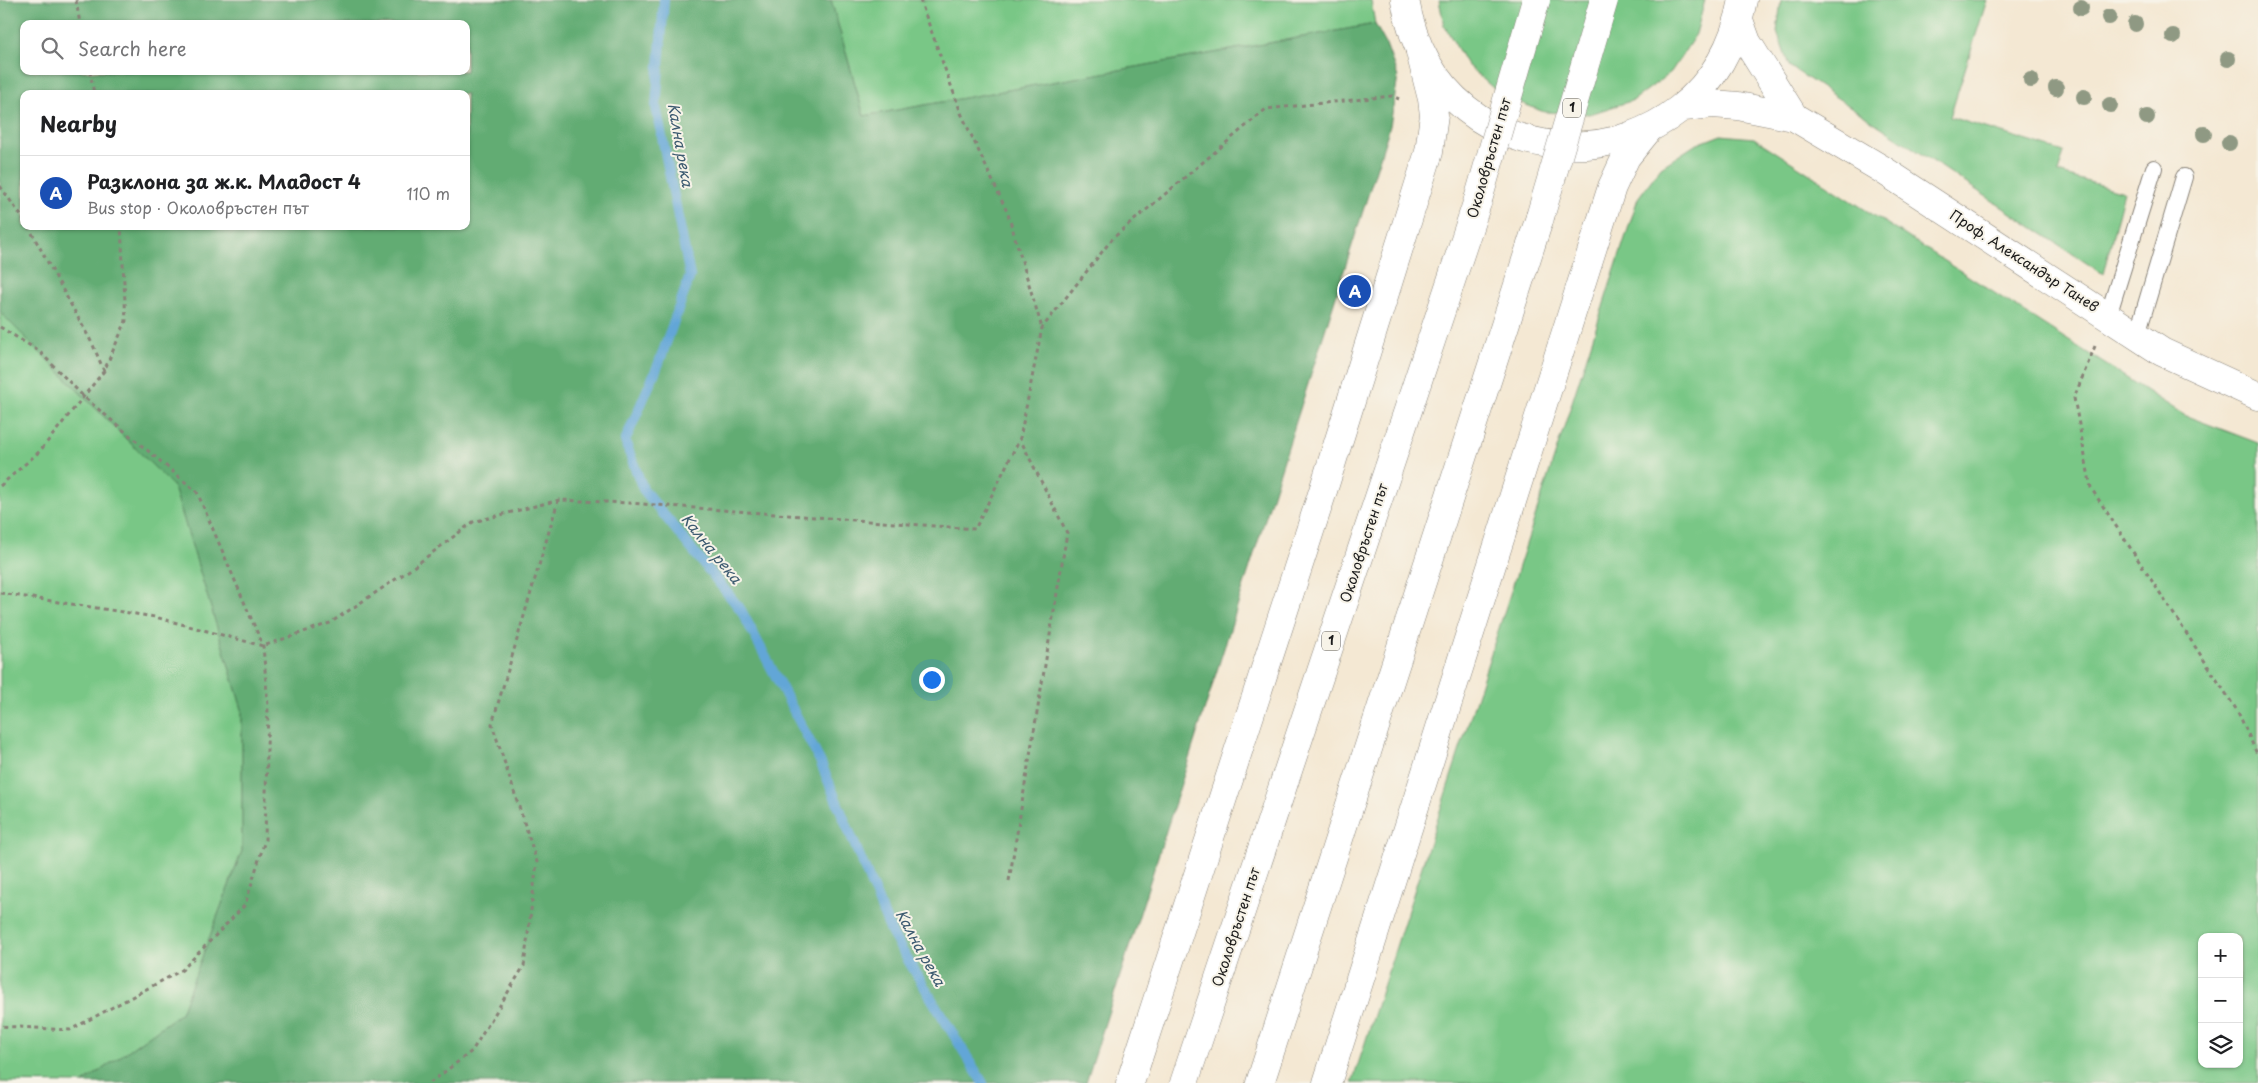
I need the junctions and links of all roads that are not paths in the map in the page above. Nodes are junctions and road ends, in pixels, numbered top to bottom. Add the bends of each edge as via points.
1 (1405, 0) edge
2 (1536, 0) edge
3 (1604, 0) edge
4 (1741, 10) edge
5 (1419, 49) junction
6 (1684, 107) junction
7 (1794, 117) junction
8 (1648, 130) junction
9 (2154, 168) dead end
10 (2184, 177) dead end
11 (2108, 316) junction
12 (2137, 335) junction
13 (2258, 396) edge
14 (1130, 1083) edge
15 (1184, 1083) edge
16 (1260, 1083) edge
17 (1328, 1083) edge

1 - 5 main road
2 - 15 main road, Околовръстен път / 1, bridge via 1478,200
3 - 16 main road, 1, bridge via 1540,217
4 - 6 main road via 1727,52 1708,81
4 - 7 main road, Проф. Александър Танев via 1748,42
5 - 8 main road via 1440,81 1466,109 1499,130 1536,142 1574,147 1612,142
5 - 14 main road via 1429,81 1434,115 1429,152 1328,475
6 - 7 main road, Проф. Александър Танев via 1738,106
6 - 8 main road
7 - 11 main road, Проф. Александър Танев via 1880,168
8 - 17 main road via 1626,157 1612,187
9 - 11 lane
10 - 12 lane
11 - 12 main road, Проф. Александър Танев
12 - 13 main road, Проф. Александър Танев via 2162,352

